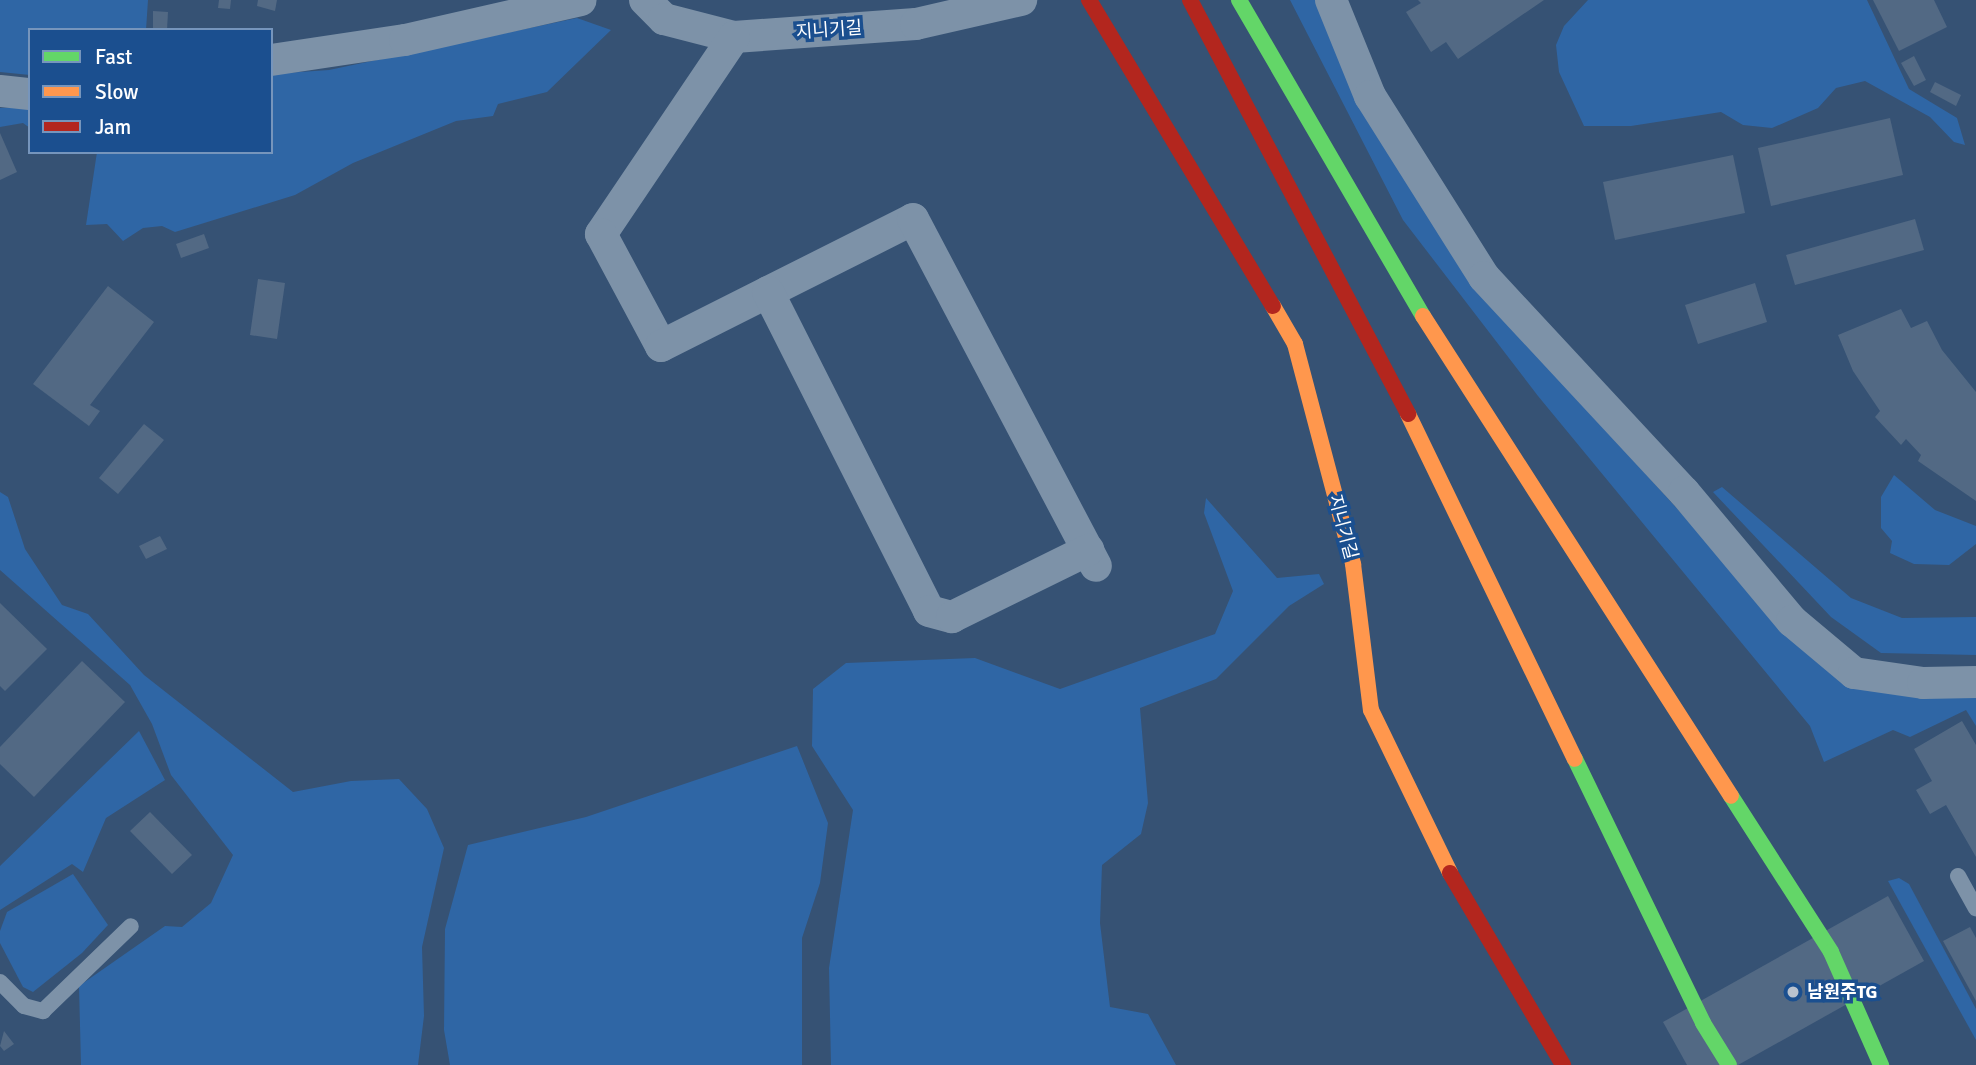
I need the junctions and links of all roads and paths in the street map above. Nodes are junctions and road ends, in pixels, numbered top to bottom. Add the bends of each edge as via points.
1 (581, 0) edge
2 (645, 0) edge
3 (1021, 0) edge
4 (1089, 0) edge
5 (1331, 0) edge
6 (1240, 3) edge
7 (1194, 7) edge
8 (734, 37) junction
9 (273, 60) edge
10 (0, 91) edge
11 (28, 94) edge
12 (768, 292) junction
13 (1976, 682) edge
14 (1958, 876) dead end
15 (1976, 908) edge
16 (131, 926) dead end
17 (0, 982) edge
18 (1563, 1065) edge
19 (1729, 1065) edge
20 (1881, 1065) edge

1 - 9 street via 405,40
2 - 8 street, 지니기길 via 664,19
3 - 8 street, 지니기길 via 916,24
4 - 18 main road, 지니기길 via 1294,344 1353,564 1371,710 1450,874
5 - 13 street via 1370,96 1484,277 1684,492 1791,621 1854,673 1923,683
6 - 20 main road via 1421,313 1832,952
7 - 19 main road via 1369,334 1703,1023
8 - 12 street via 601,234 661,346
10 - 11 street
12 - 12 street via 913,219 1092,558 952,617 929,611
14 - 15 lane
16 - 17 lane via 43,1011 24,1006

